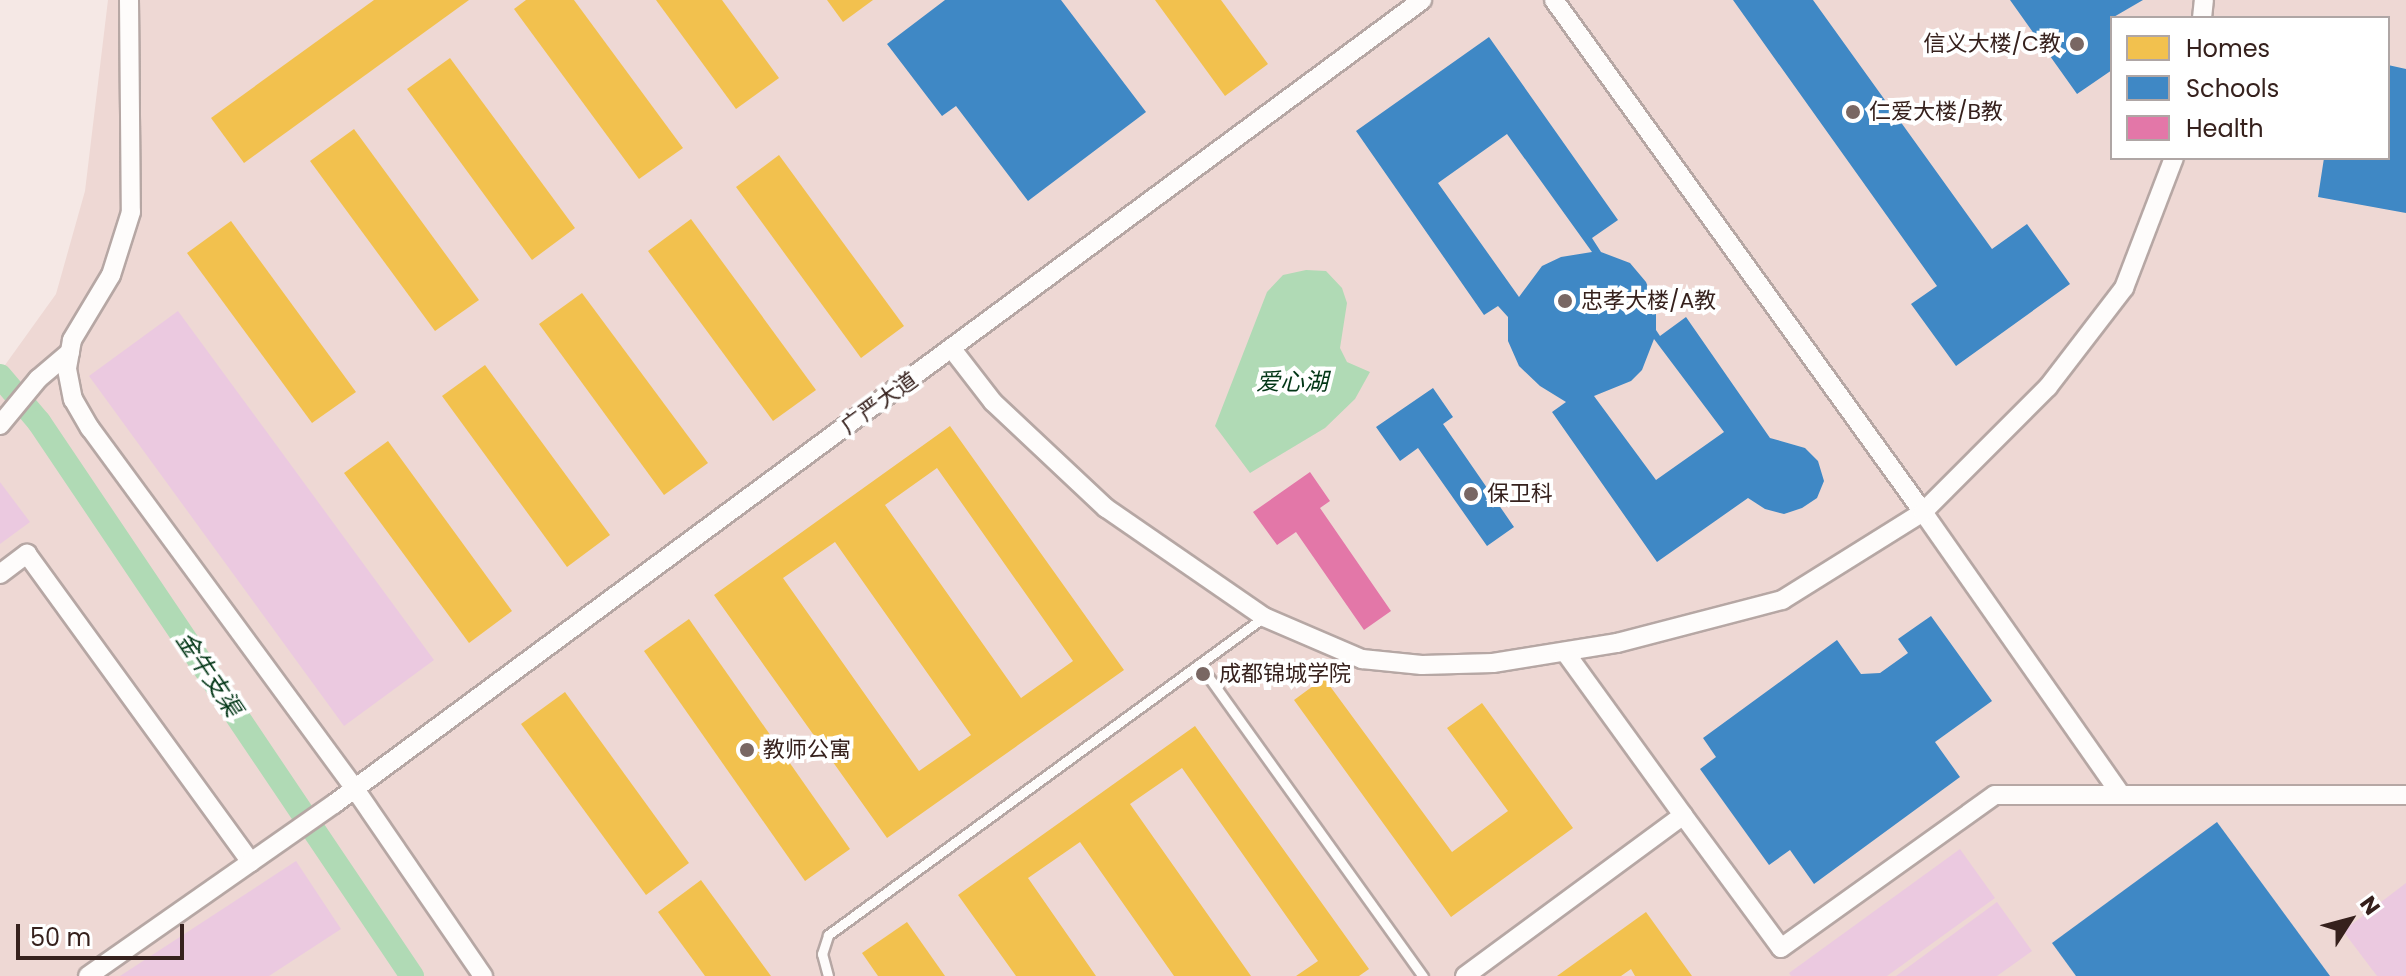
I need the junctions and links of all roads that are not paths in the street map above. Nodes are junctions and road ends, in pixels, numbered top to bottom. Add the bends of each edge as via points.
1 (129, 0) edge
2 (1422, 0) edge
3 (1554, 0) edge
4 (2173, 160) edge
5 (952, 349) junction
6 (70, 352) junction
7 (0, 425) edge
8 (1923, 512) junction
9 (0, 574) edge
10 (1264, 617) junction
11 (1565, 652) junction
12 (1200, 665) junction
13 (355, 789) junction
14 (2119, 792) junction
15 (2406, 795) edge
16 (1683, 815) junction
17 (251, 862) junction
18 (88, 976) edge
19 (483, 976) edge
20 (828, 976) edge
21 (1423, 976) edge
22 (1465, 976) edge

1 - 6 street via 131,212 111,275
2 - 5 street, 广严大道
3 - 8 street
4 - 8 street via 2124,288 2048,387
5 - 10 street via 993,402 1106,508
5 - 13 street, 广严大道
6 - 7 street via 27,391
6 - 13 street via 67,369 73,399 90,428
8 - 11 street via 1782,600
8 - 14 street
9 - 17 street via 27,554
10 - 11 street via 1362,659 1422,665 1493,663
10 - 12 lane
11 - 16 street
12 - 20 lane via 828,935 822,954
12 - 21 lane
13 - 17 street, 广严大道
13 - 19 street
14 - 15 street
14 - 16 street via 1995,795 1781,948
16 - 22 street
17 - 18 street, 广严大道

